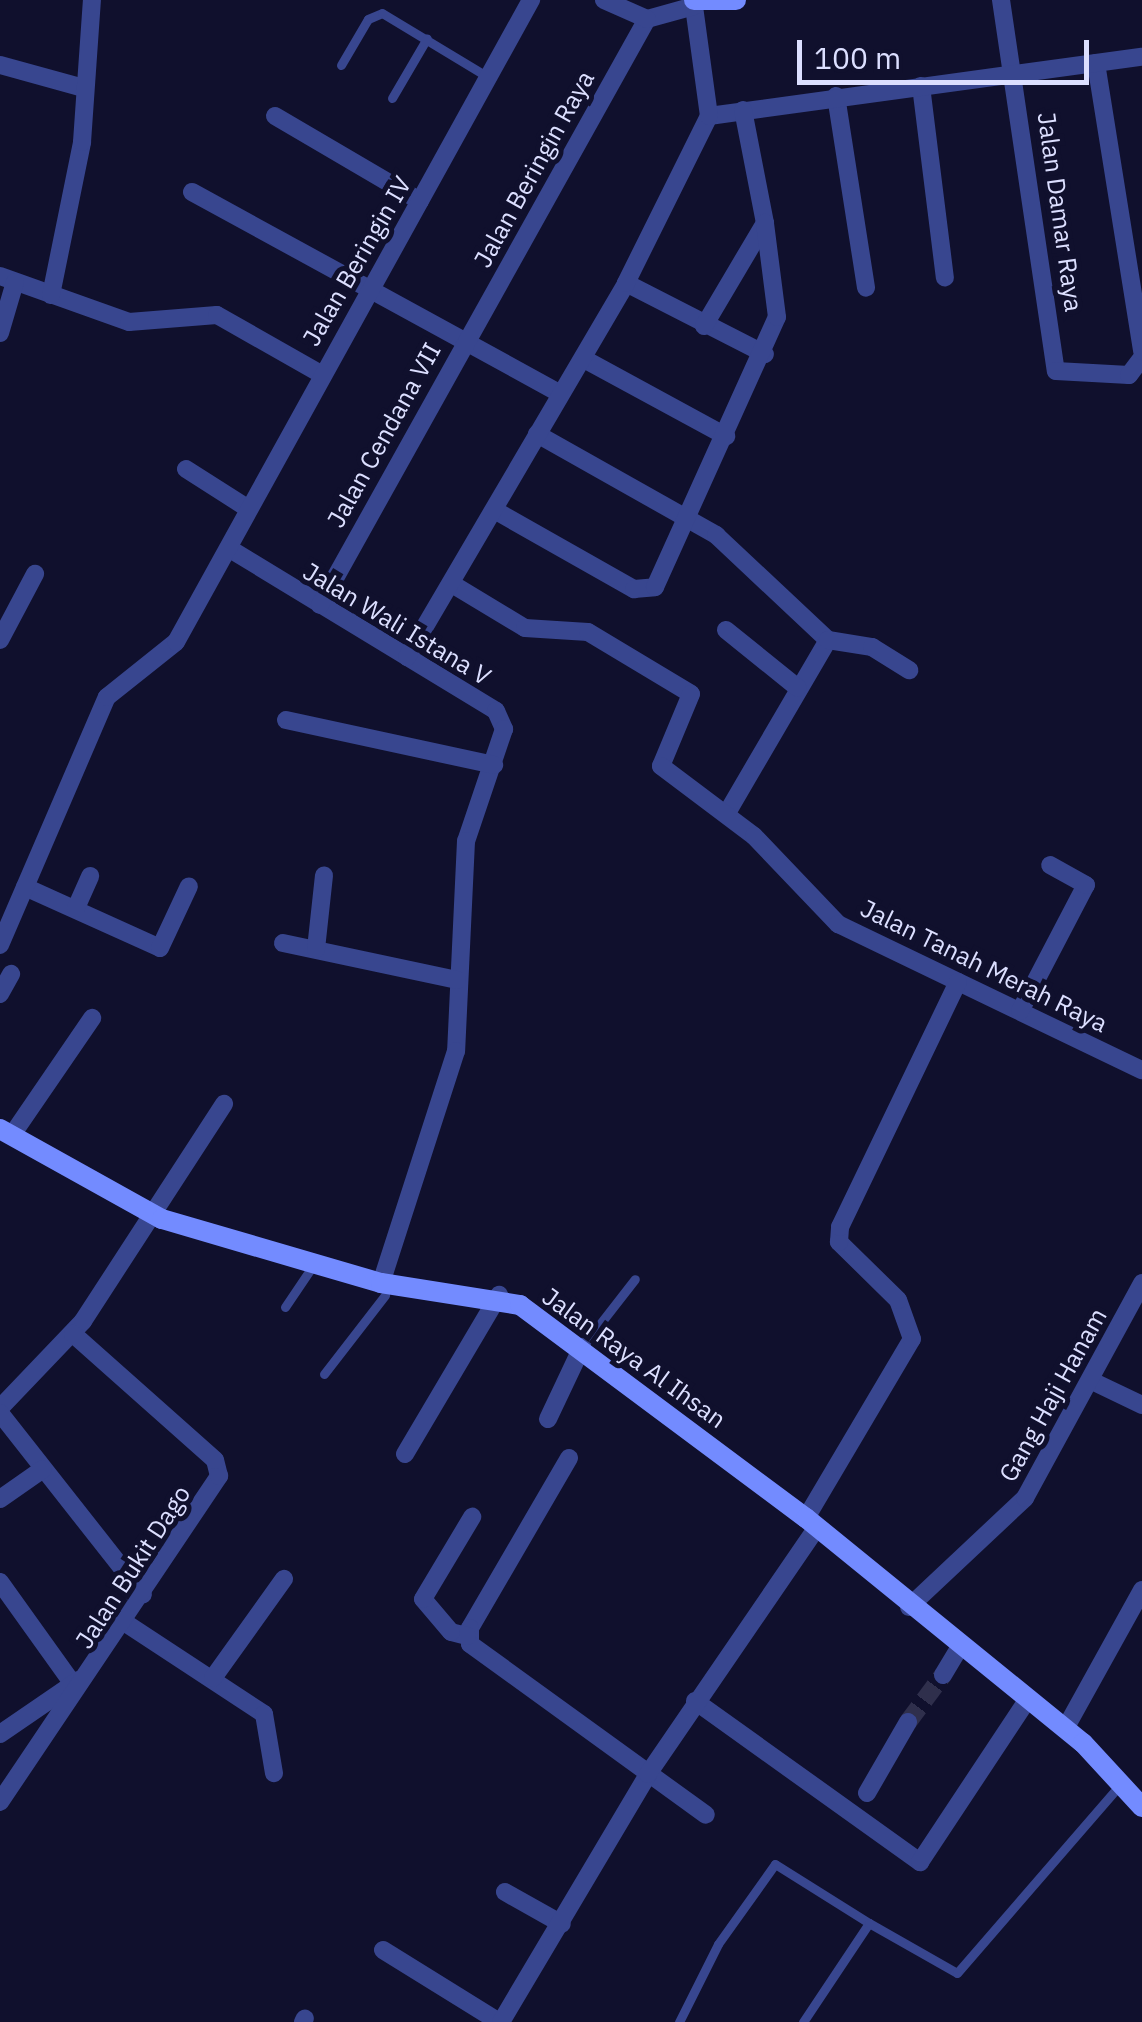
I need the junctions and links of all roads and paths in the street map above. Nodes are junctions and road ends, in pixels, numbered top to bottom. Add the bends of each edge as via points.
1 (92, 0) edge
2 (531, 0) edge
3 (604, 0) edge
4 (736, 0) edge
5 (1002, 0) edge
6 (694, 3) edge
7 (648, 19) junction
8 (427, 38) junction
9 (1142, 57) edge
10 (1096, 62) junction
11 (342, 64) dead end
12 (0, 65) edge
13 (1015, 75) junction
14 (492, 80) junction
15 (921, 86) junction
16 (80, 87) junction
17 (836, 96) junction
18 (392, 98) dead end
19 (742, 110) junction
20 (275, 116) dead end
21 (709, 116) junction
22 (192, 192) dead end
23 (420, 201) junction
24 (765, 223) junction
25 (946, 278) dead end
26 (8, 279) edge
27 (626, 284) junction
28 (372, 287) junction
29 (866, 288) dead end
30 (51, 295) junction
31 (704, 326) junction
32 (0, 333) edge
33 (464, 344) junction
34 (764, 354) junction
35 (1142, 354) edge
36 (584, 359) junction
37 (320, 374) junction
38 (556, 391) junction
39 (537, 434) junction
40 (726, 436) junction
41 (186, 469) dead end
42 (244, 506) junction
43 (496, 511) junction
44 (685, 516) junction
45 (230, 549) junction
46 (35, 574) dead end
47 (452, 584) junction
48 (320, 605) junction
49 (726, 630) dead end
50 (0, 640) edge
51 (828, 640) junction
52 (407, 657) junction
53 (909, 670) dead end
54 (798, 688) junction
55 (286, 720) dead end
56 (494, 765) junction
57 (728, 813) junction
58 (1050, 866) dead end
59 (324, 875) dead end
60 (90, 876) dead end
61 (189, 886) dead end
62 (25, 887) junction
63 (76, 908) junction
64 (283, 943) dead end
65 (0, 945) edge
66 (316, 949) junction
67 (11, 974) dead end
68 (456, 980) junction
69 (958, 982) junction
70 (0, 994) edge
71 (1020, 1011) junction
72 (92, 1018) dead end
73 (1142, 1070) edge
74 (224, 1104) dead end
75 (6, 1132) edge
76 (159, 1217) junction
77 (316, 1262) junction
78 (635, 1279) dead end
79 (1142, 1283) edge
80 (387, 1288) junction
81 (499, 1295) junction
82 (285, 1307) dead end
83 (73, 1334) junction
84 (582, 1348) junction
85 (324, 1374) dead end
86 (1094, 1382) junction
87 (1142, 1405) edge
88 (0, 1410) edge
89 (548, 1418) dead end
90 (405, 1454) dead end
91 (570, 1458) dead end
92 (43, 1469) junction
93 (0, 1499) edge
94 (472, 1517) dead end
95 (812, 1522) junction
96 (284, 1578) dead end
97 (0, 1582) edge
98 (1142, 1590) edge
99 (142, 1596) junction
100 (909, 1607) junction
101 (127, 1624) junction
102 (467, 1636) junction
103 (959, 1648) junction
104 (943, 1675) tunnel mouth
105 (213, 1678) junction
106 (80, 1680) junction
107 (1028, 1700) junction
108 (696, 1701) junction
109 (908, 1722) tunnel mouth
110 (1065, 1729) junction
111 (0, 1734) edge
112 (274, 1772) dead end
113 (648, 1774) junction
114 (1119, 1786) junction
115 (867, 1793) dead end
116 (0, 1802) edge
117 (1142, 1807) edge
118 (706, 1815) dead end
119 (505, 1892) dead end
120 (869, 1923) junction
121 (562, 1924) junction
122 (382, 1950) dead end
123 (500, 2022) edge
124 (679, 2022) edge
125 (803, 2022) edge

1 - 16 street
2 - 14 street, Jalan Beringin IV
3 - 7 street
4 - 6 street
5 - 13 street, Jalan Damar Raya
6 - 7 street
6 - 21 street
7 - 33 street, Jalan Beringin Raya
8 - 11 lane via 382,14 368,19
8 - 14 lane
8 - 18 lane
9 - 10 street
10 - 13 street
10 - 35 street
12 - 16 street
13 - 15 street
13 - 35 street, Jalan Damar Raya via 1056,371 1129,375
14 - 23 street, Jalan Beringin IV
15 - 17 street
15 - 25 street
16 - 30 street via 82,142
17 - 19 street
17 - 29 street
19 - 21 street
19 - 24 street
20 - 23 street
21 - 27 street
22 - 28 street
23 - 28 street, Jalan Beringin IV
24 - 31 street
24 - 34 street via 776,317
26 - 30 street
26 - 32 street
27 - 31 street
27 - 36 street
28 - 33 street
28 - 37 street, Jalan Beringin IV
30 - 37 street via 129,322 217,315
31 - 34 street
33 - 38 street
33 - 48 street, Jalan Cendana VII
34 - 40 street
36 - 38 street
36 - 40 street
37 - 42 street, Jalan Beringin IV
38 - 39 street
39 - 43 street
39 - 44 street
40 - 44 street
41 - 42 street
42 - 45 street, Jalan Beringin IV
43 - 44 street via 642,591 655,588
43 - 47 street
44 - 51 street
45 - 48 street, Jalan Wali Istana V
45 - 62 street, Jalan Beringin IV via 176,642 107,697
46 - 50 street
47 - 52 street
47 - 57 street, Jalan Tanah Merah Raya via 525,628 588,632 690,694 661,766
48 - 52 street, Jalan Wali Istana V
49 - 54 street
51 - 53 street via 872,647
51 - 54 street
52 - 56 street, Jalan Wali Istana V via 502,717
54 - 57 street
55 - 56 street
56 - 68 street, Jalan Wali Istana V via 466,841
57 - 69 street, Jalan Tanah Merah Raya via 838,924
58 - 71 street via 1086,885
59 - 66 street
60 - 63 street
61 - 63 street via 160,948
62 - 63 street
62 - 65 street, Jalan Beringin IV
64 - 66 street
66 - 68 street
67 - 70 street
68 - 80 street, Jalan Wali Istana V via 456,1051
69 - 71 street, Jalan Tanah Merah Raya
69 - 95 street via 840,1227 839,1242 898,1300 912,1339
71 - 73 street, Jalan Tanah Merah Raya
72 - 75 street
74 - 76 street
75 - 76 street, Jalan Raya Al Ihsan
76 - 77 street, Jalan Raya Al Ihsan
76 - 83 street
77 - 80 street, Jalan Raya Al Ihsan
77 - 82 lane
78 - 84 lane
79 - 86 street, Gang Haji Hanam
80 - 81 street, Jalan Raya Al Ihsan
80 - 85 lane
81 - 84 street, Jalan Raya Al Ihsan
81 - 90 street
83 - 88 street
83 - 99 street, Jalan Bukit Dago via 218,1464 205,1505
84 - 89 street
84 - 95 street, Jalan Raya Al Ihsan
86 - 87 street
86 - 100 street, Gang Haji Hanam via 1026,1498
88 - 92 street
91 - 102 street
92 - 93 street
92 - 99 street
94 - 102 street via 422,1600 450,1632
95 - 100 street, Jalan Raya Al Ihsan
95 - 108 street
96 - 105 street
97 - 106 street
98 - 110 street
99 - 101 street, Jalan Bukit Dago
100 - 103 street, Jalan Raya Al Ihsan
101 - 105 street
101 - 106 street, Jalan Bukit Dago
102 - 113 street via 481,1658
103 - 104 street
103 - 107 street, Jalan Raya Al Ihsan
105 - 112 street via 264,1714
106 - 111 street
106 - 116 street, Jalan Bukit Dago
107 - 108 street via 920,1862
107 - 110 street, Jalan Raya Al Ihsan
108 - 113 street
109 - 115 street
110 - 114 street, Jalan Raya Al Ihsan
113 - 118 street
113 - 121 street
114 - 117 street, Jalan Raya Al Ihsan
114 - 120 lane via 957,1973
119 - 121 street
120 - 124 lane via 775,1864 718,1944
120 - 125 lane
121 - 123 street
122 - 123 street

